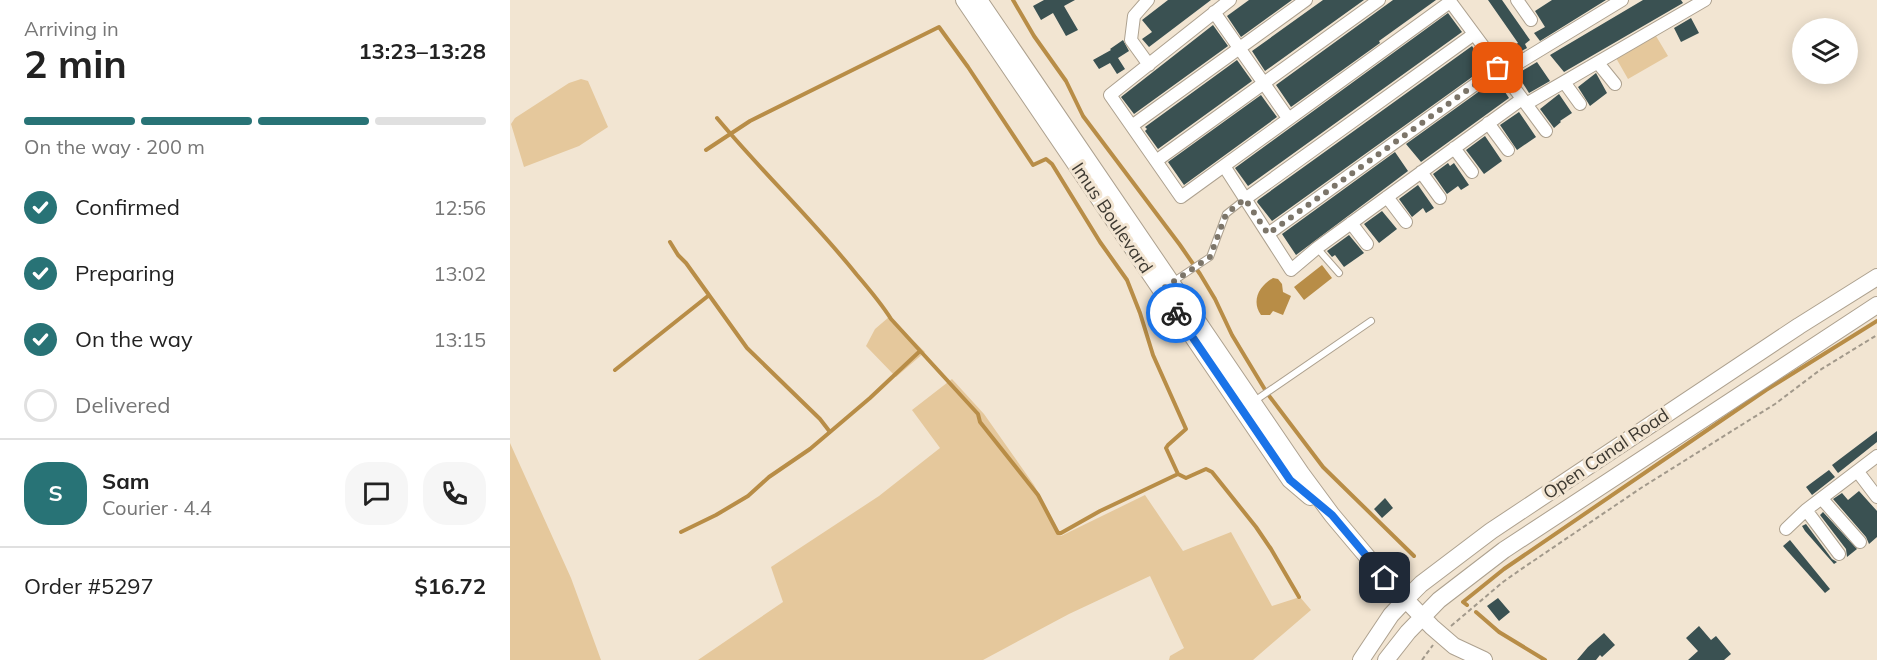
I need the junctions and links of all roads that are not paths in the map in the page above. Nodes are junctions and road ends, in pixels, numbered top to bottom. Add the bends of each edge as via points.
1 (964, 0) edge
2 (979, 0) edge
3 (1230, 0) edge
4 (1306, 0) edge
5 (1379, 0) edge
6 (1516, 0) edge
7 (1622, 0) edge
8 (1705, 0) edge
9 (1146, 1) edge
10 (1450, 1) edge
11 (1214, 12) junction
12 (1531, 20) dead end
13 (1474, 34) junction
14 (1239, 48) junction
15 (1598, 63) junction
16 (1149, 65) junction
17 (1500, 70) junction
18 (1564, 82) junction
19 (1264, 83) junction
20 (1615, 84) dead end
21 (1524, 102) junction
22 (1580, 104) dead end
23 (1288, 118) junction
24 (1488, 123) junction
25 (1132, 125) junction
26 (1546, 131) dead end
27 (1454, 148) junction
28 (1509, 150) dead end
29 (1156, 161) junction
30 (1224, 166) junction
31 (1421, 172) junction
32 (1473, 172) dead end
33 (1387, 197) junction
34 (1440, 198) dead end
35 (1245, 199) junction
36 (1406, 222) dead end
37 (1352, 223) junction
38 (1268, 234) junction
39 (1367, 244) dead end
40 (1317, 248) junction
41 (1339, 273) dead end
42 (1877, 277) edge
43 (1166, 286) junction
44 (1877, 305) edge
45 (1371, 321) dead end
46 (1252, 403) junction
47 (1877, 456) edge
48 (1858, 472) junction
49 (1877, 497) edge
50 (1822, 499) junction
51 (1806, 510) junction
52 (1786, 529) dead end
53 (1860, 542) dead end
54 (1839, 554) dead end
55 (1406, 599) junction
56 (1422, 616) junction
57 (1361, 660) edge
58 (1386, 660) edge
59 (1484, 660) edge

1 - 43 main road, Imus Boulevard
2 - 43 main road, Imus Boulevard
3 - 11 street
4 - 14 street
5 - 19 street
6 - 12 street
7 - 17 street
8 - 15 street
9 - 16 street via 1134,16 1131,40
10 - 13 street
10 - 23 street
11 - 14 street
11 - 16 street
13 - 17 street
13 - 35 street
14 - 19 street
14 - 25 street
15 - 18 street
15 - 20 street
16 - 25 street via 1110,95
17 - 21 street
17 - 38 street
18 - 21 street
18 - 22 street
19 - 23 street
19 - 29 street
21 - 24 street
21 - 26 street
23 - 30 street
24 - 27 street
24 - 28 street
25 - 29 street
27 - 31 street
27 - 32 street
29 - 30 street via 1180,197
30 - 35 street
31 - 33 street
31 - 34 street
33 - 36 street
33 - 37 street
35 - 38 street
35 - 43 lane via 1226,214 1210,257
37 - 39 street
37 - 40 street
38 - 40 street via 1291,270
40 - 41 lane
42 - 55 main road, Open Canal Road via 1491,531
43 - 46 main road, Imus Boulevard
44 - 56 main road, Open Canal Road via 1504,550
45 - 46 lane
46 - 55 main road, Imus Boulevard via 1290,480 1332,515
47 - 48 street
48 - 49 street
48 - 50 street
50 - 51 street
50 - 53 street
51 - 52 street
51 - 54 street
55 - 56 main road, Imus Boulevard
55 - 57 main road, Open Canal Road
56 - 58 main road, Open Canal Road
56 - 59 main road, Imus Boulevard via 1454,646

